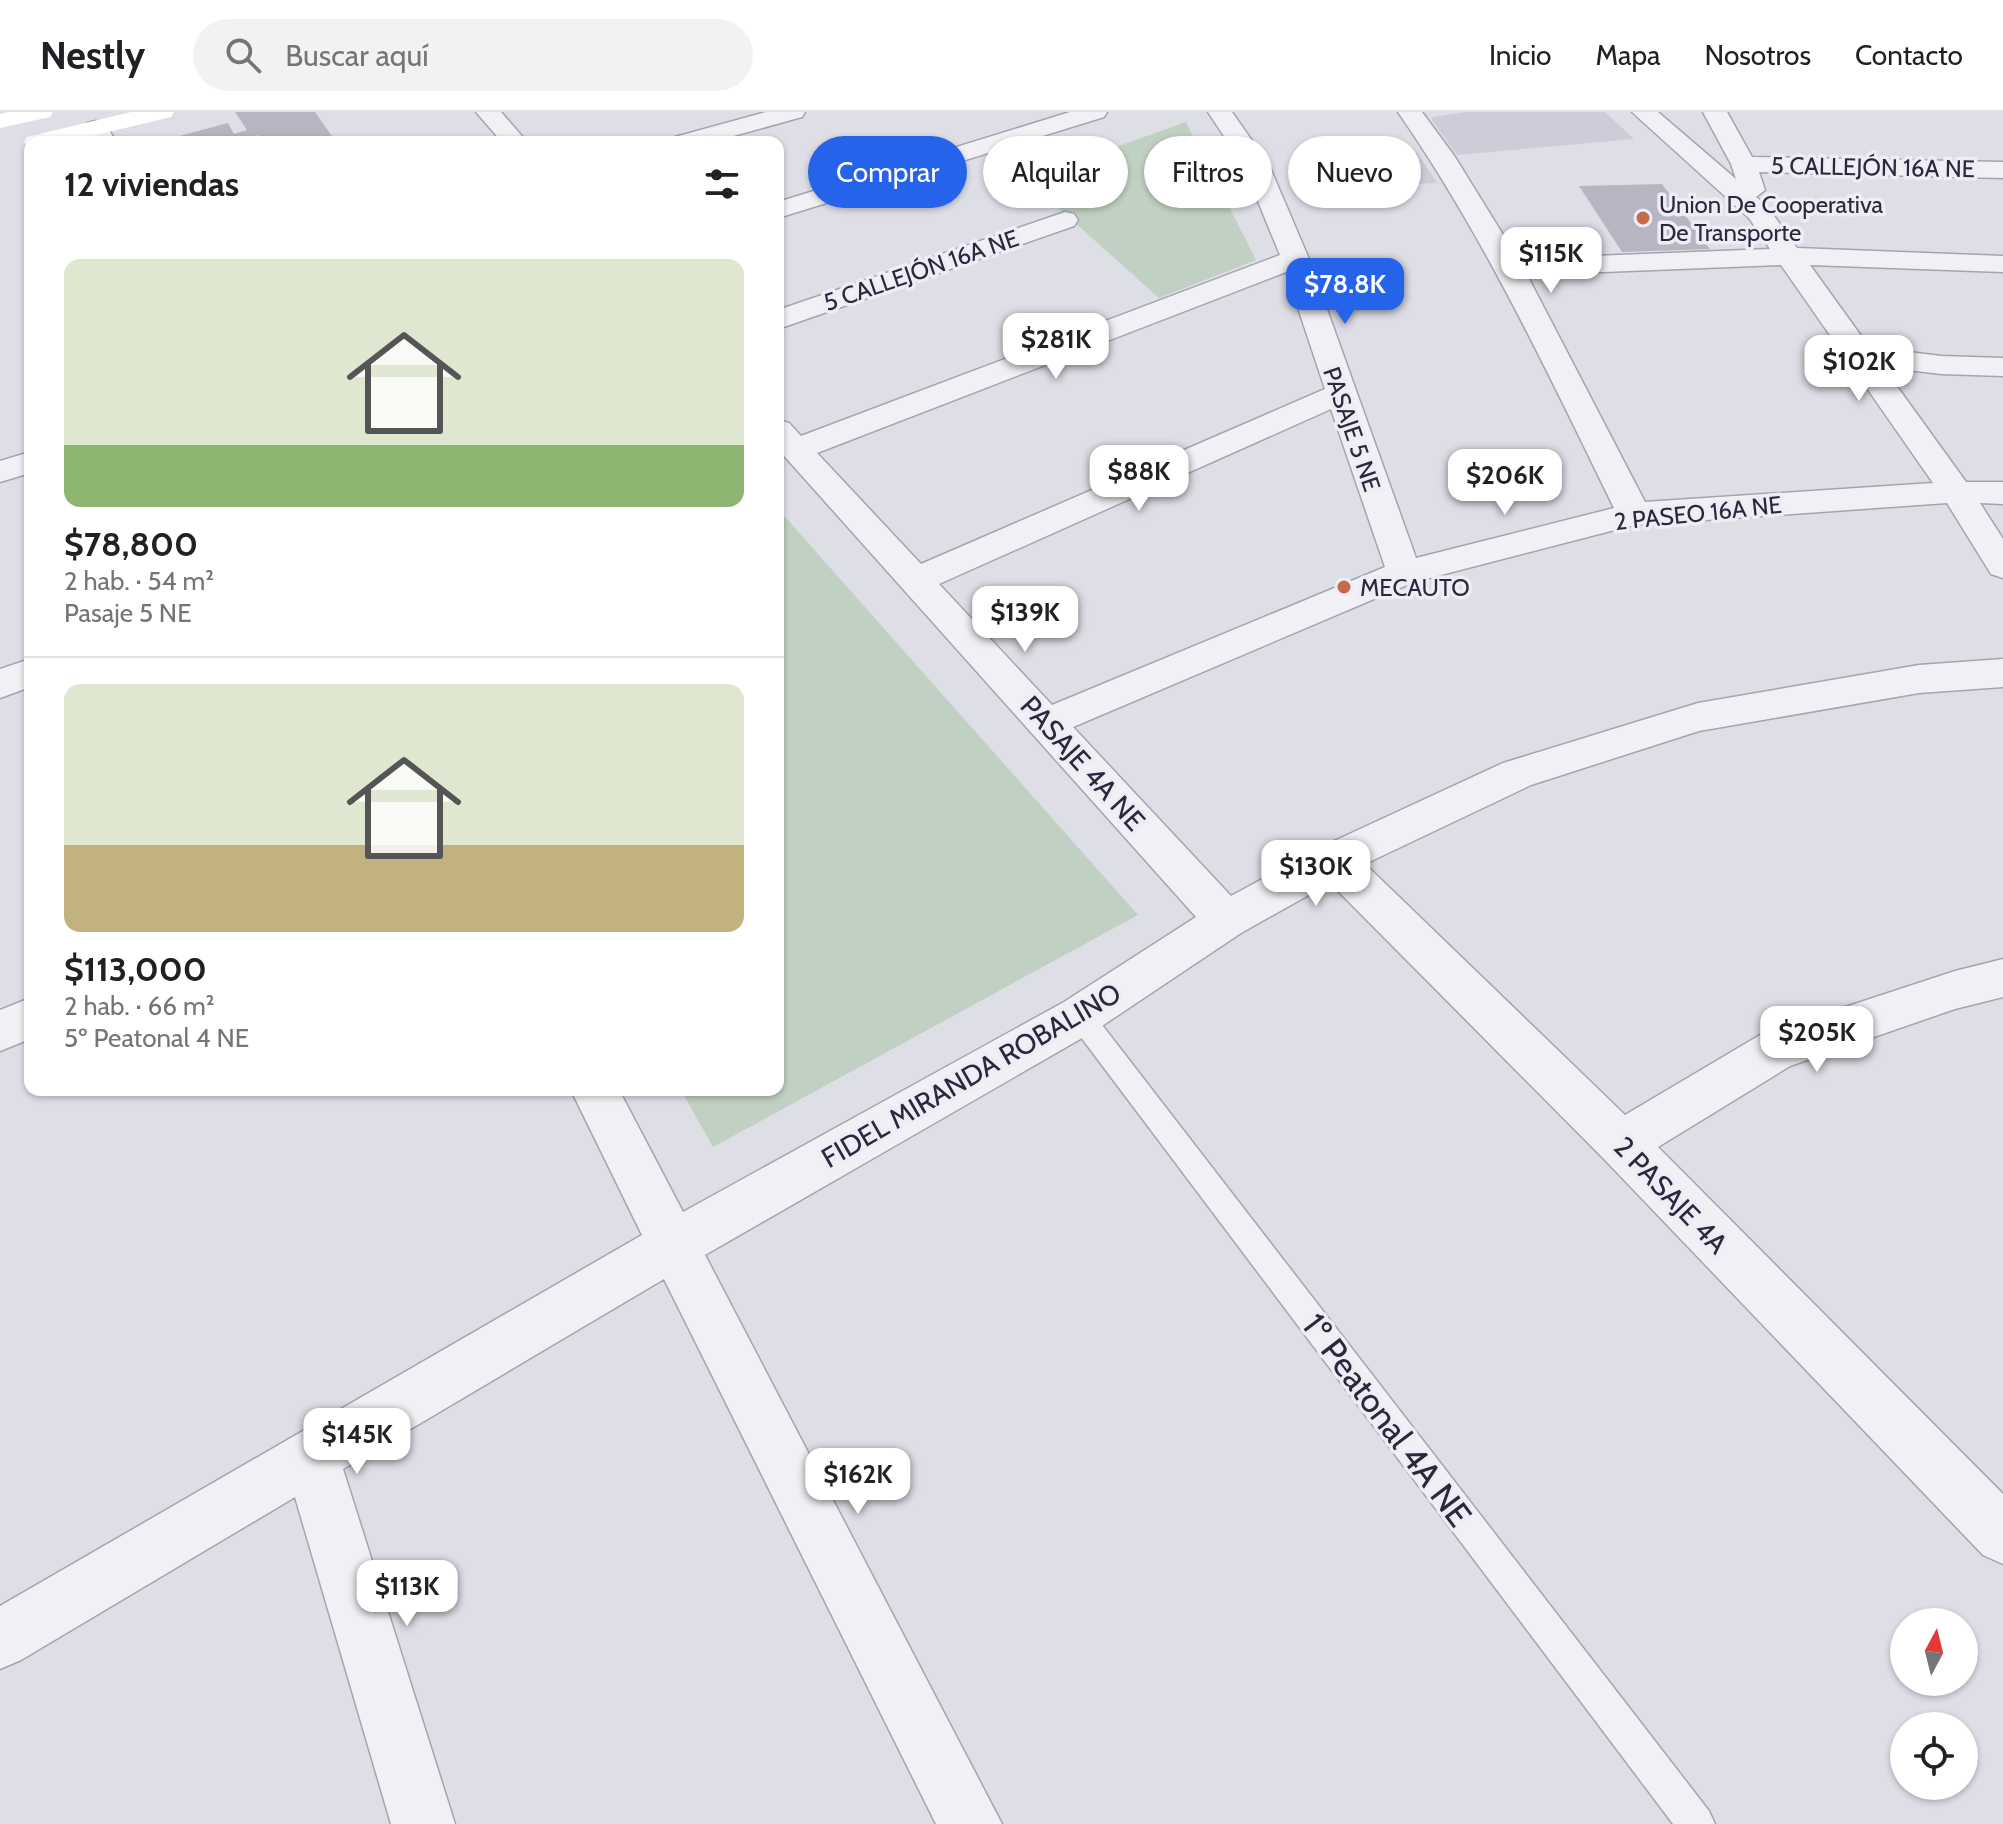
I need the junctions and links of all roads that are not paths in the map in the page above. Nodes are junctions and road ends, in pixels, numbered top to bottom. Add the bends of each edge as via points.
1 (41, 112) edge
2 (162, 112) edge
3 (793, 112) edge
4 (1095, 112) edge
5 (1220, 112) edge
6 (1410, 112) edge
7 (1644, 112) edge
8 (1715, 112) edge
9 (498, 114) edge
10 (0, 121) edge
11 (100, 135) edge
12 (511, 136) edge
13 (706, 136) edge
14 (1744, 164) junction
15 (2003, 170) edge
16 (784, 208) edge
17 (1758, 212) junction
18 (1065, 220) dead end
19 (1788, 256) junction
20 (1295, 259) junction
21 (2003, 264) edge
22 (1507, 268) junction
23 (784, 318) edge
24 (1859, 355) junction
25 (2003, 367) edge
26 (1339, 394) junction
27 (787, 440) edge
28 (24, 464) edge
29 (0, 472) edge
30 (1956, 492) junction
31 (2003, 493) edge
32 (1634, 514) junction
33 (2003, 566) edge
34 (1404, 573) junction
35 (916, 580) junction
36 (2003, 673) edge
37 (24, 675) edge
38 (0, 684) edge
39 (1046, 723) junction
40 (1334, 860) junction
41 (1226, 920) junction
42 (2003, 978) edge
43 (1080, 1016) junction
44 (24, 1021) edge
45 (0, 1031) edge
46 (597, 1096) edge
47 (1621, 1143) junction
48 (673, 1245) junction
49 (311, 1457) junction
50 (2003, 1535) edge
51 (0, 1639) edge
52 (423, 1824) edge
53 (970, 1824) edge
54 (1696, 1824) edge

1 - 10 main road
2 - 11 main road
3 - 13 street
4 - 16 street
5 - 20 street, PASAJE 5 NE via 1256,165
6 - 22 street
7 - 17 street
8 - 14 street
9 - 12 street
14 - 15 street, 5 CALLEJÓN 16A NE
14 - 17 street
17 - 19 street
18 - 23 street, 5 CALLEJÓN 16A NE
19 - 21 street
19 - 22 street
19 - 24 street
20 - 26 street, PASAJE 5 NE
20 - 27 street
22 - 32 street
24 - 25 street
24 - 30 street
26 - 34 street, PASAJE 5 NE
26 - 35 street
27 - 35 street, PASAJE 4A NE
28 - 29 street
30 - 31 street, 2 PASEO 16A NE
30 - 32 street, 2 PASEO 16A NE
30 - 33 street
32 - 34 street, 2 PASEO 16A NE
34 - 39 street, 2 PASEO 16A NE
35 - 39 street, PASAJE 4A NE
36 - 40 street, FIDEL MIRANDA ROBALINO via 1919,679 1698,717 1517,774
37 - 38 street
39 - 41 street, PASAJE 4A NE
40 - 41 street, FIDEL MIRANDA ROBALINO
40 - 47 street, 2 PASAJE 4A
41 - 43 street, FIDEL MIRANDA ROBALINO
42 - 47 street via 1776,1050
43 - 48 street, FIDEL MIRANDA ROBALINO
43 - 54 lane, 1º Peatonal 4A NE
44 - 45 street
46 - 48 street
47 - 50 street, 2 PASAJE 4A
48 - 49 street, FIDEL MIRANDA ROBALINO
48 - 53 street
49 - 51 street, FIDEL MIRANDA ROBALINO
49 - 52 street

